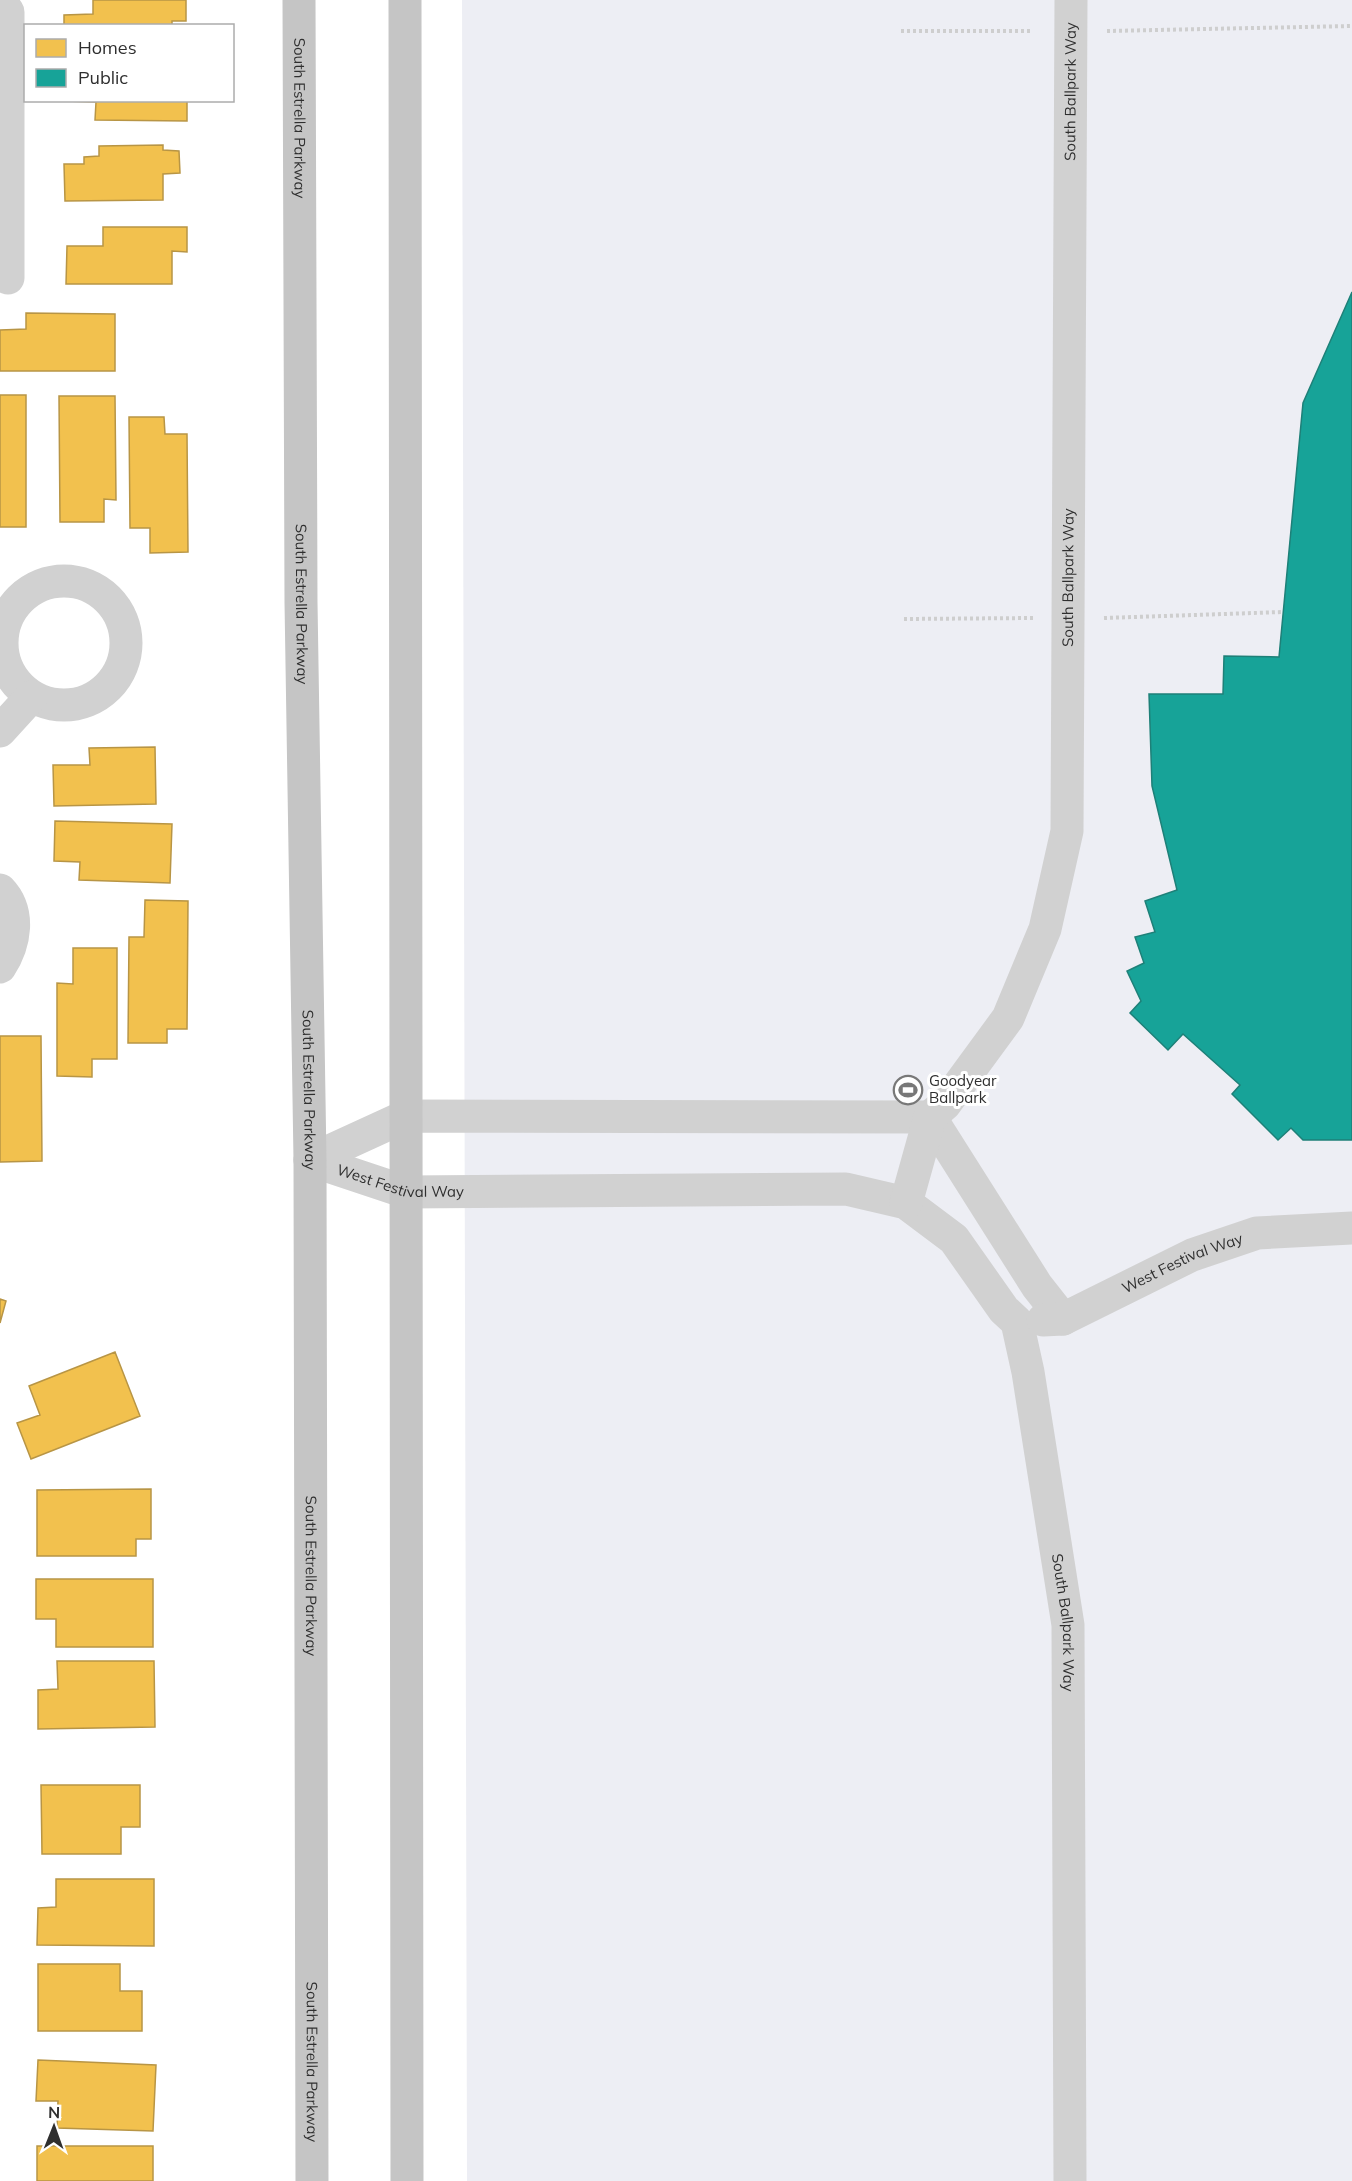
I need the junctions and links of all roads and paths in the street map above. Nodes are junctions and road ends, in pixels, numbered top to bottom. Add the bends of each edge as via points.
1 (0, 0) edge
2 (299, 0) edge
3 (405, 0) edge
4 (1071, 16) edge
5 (1352, 26) edge
6 (901, 31) dead end
7 (4, 161) edge
8 (8, 278) dead end
9 (31, 697) dead end
10 (0, 731) edge
11 (0, 890) edge
12 (0, 967) edge
13 (406, 1116) junction
14 (930, 1117) junction
15 (310, 1160) junction
16 (406, 1192) junction
17 (906, 1203) junction
18 (1352, 1228) edge
19 (1063, 1318) junction
20 (1017, 1322) junction
21 (312, 2181) edge
22 (407, 2181) edge
23 (1070, 2181) edge

1 - 7 lane via 8,12
2 - 15 main road, South Estrella Parkway
3 - 13 main road
4 - 5 path
4 - 6 path
4 - 14 lane, South Ballpark Way via 1067,831 1046,929 1008,1018 945,1104
7 - 8 lane
9 - 10 lane
11 - 12 lane via 12,912 14,932 10,951
13 - 14 lane, West Festival Way
13 - 15 lane, West Festival Way
13 - 16 main road
14 - 17 lane, South Ballpark Way
14 - 19 lane via 1036,1286
15 - 16 lane, West Festival Way
15 - 21 main road, South Estrella Parkway
16 - 17 lane, West Festival Way via 846,1189
16 - 22 main road
17 - 20 lane, South Ballpark Way via 954,1239 1004,1310
18 - 19 lane, West Festival Way via 1257,1233 1192,1255
19 - 20 lane, West Festival Way
20 - 23 lane, South Ballpark Way via 1029,1372 1068,1625

